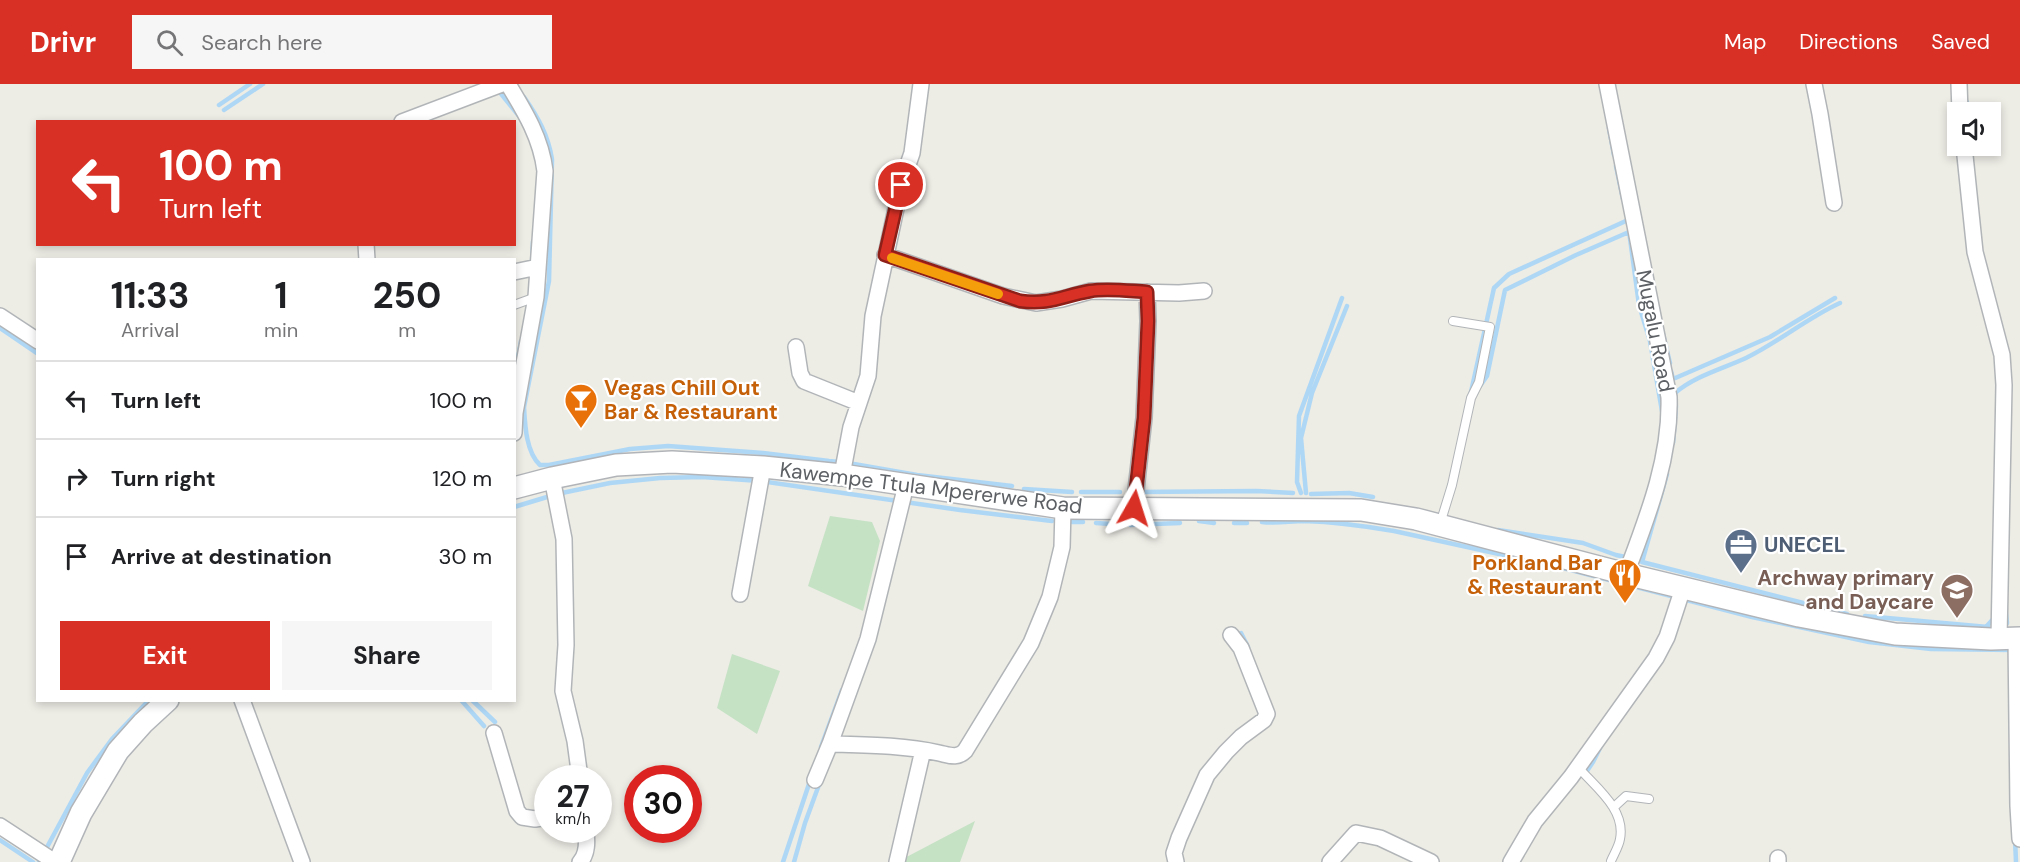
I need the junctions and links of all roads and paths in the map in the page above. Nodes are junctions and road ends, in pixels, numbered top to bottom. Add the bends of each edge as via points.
1 (502, 84) edge
2 (508, 84) edge
3 (921, 84) edge
4 (1607, 84) edge
5 (1814, 84) edge
6 (1959, 84) edge
7 (1960, 102) edge
8 (407, 120) edge
9 (1965, 156) edge
10 (1833, 203) dead end
11 (885, 255) junction
12 (538, 267) junction
13 (516, 272) edge
14 (1204, 291) dead end
15 (1147, 292) junction
16 (536, 297) junction
17 (516, 304) edge
18 (0, 316) edge
19 (1453, 321) dead end
20 (36, 340) edge
21 (796, 347) dead end
22 (859, 403) junction
23 (516, 407) edge
24 (763, 467) junction
25 (842, 476) junction
26 (552, 478) junction
27 (906, 485) junction
28 (516, 487) edge
29 (1063, 508) junction
30 (1134, 508) junction
31 (1439, 526) junction
32 (1626, 574) junction
33 (1683, 588) junction
34 (740, 594) dead end
35 (1231, 635) dead end
36 (2012, 638) edge
37 (166, 702) edge
38 (243, 702) edge
39 (494, 733) dead end
40 (830, 744) junction
41 (923, 750) junction
42 (578, 765) edge
43 (1578, 767) junction
44 (815, 780) dead end
45 (1649, 799) dead end
46 (1614, 807) junction
47 (534, 819) edge
48 (0, 826) edge
49 (2020, 839) edge
50 (587, 843) edge
51 (1611, 861) edge
52 (57, 862) edge
53 (302, 862) edge
54 (580, 862) edge
55 (897, 862) edge
56 (1176, 862) edge
57 (1330, 862) edge
58 (1431, 862) edge
59 (1511, 862) edge

1 - 8 street
2 - 12 street via 538,136 543,154
3 - 11 street via 912,153
4 - 32 street, Mugalu Road via 1670,418 1650,512
5 - 10 street
6 - 7 street
9 - 36 street via 1975,252 2002,355
11 - 15 street via 1020,301 1036,303 1091,291
11 - 22 street via 873,316 868,376
12 - 13 street
12 - 16 street
14 - 15 street
15 - 30 street via 1144,418
16 - 17 lane
16 - 23 street
18 - 20 street
19 - 31 lane via 1490,327
21 - 22 street via 804,381
22 - 25 street
24 - 25 street, Kawempe Ttula Mpererwe Road
24 - 26 street, Kawempe Ttula Mpererwe Road via 627,464
24 - 34 street
25 - 27 street, Kawempe Ttula Mpererwe Road
26 - 28 street, Kawempe Ttula Mpererwe Road
26 - 42 street via 564,539 563,691
27 - 29 street, Kawempe Ttula Mpererwe Road
27 - 40 street via 868,639
29 - 30 street, Kawempe Ttula Mpererwe Road
29 - 41 street via 1058,570 1031,643 965,751 954,756
30 - 31 street, Kawempe Ttula Mpererwe Road via 1360,510
31 - 32 street, Kawempe Ttula Mpererwe Road
32 - 33 street, Kawempe Ttula Mpererwe Road
33 - 36 street, Kawempe Ttula Mpererwe Road via 1895,634
33 - 43 street via 1656,658
35 - 56 street via 1241,648 1267,714 1208,775 1179,838 1174,853
36 - 49 street
37 - 52 street via 118,751
38 - 53 street
39 - 47 street via 517,812
40 - 41 street
40 - 44 street
41 - 55 street
43 - 46 lane
43 - 59 street via 1535,821
45 - 46 lane via 1626,795
46 - 51 lane via 1620,839
48 - 52 street
50 - 54 street
57 - 58 street via 1356,833 1380,838

